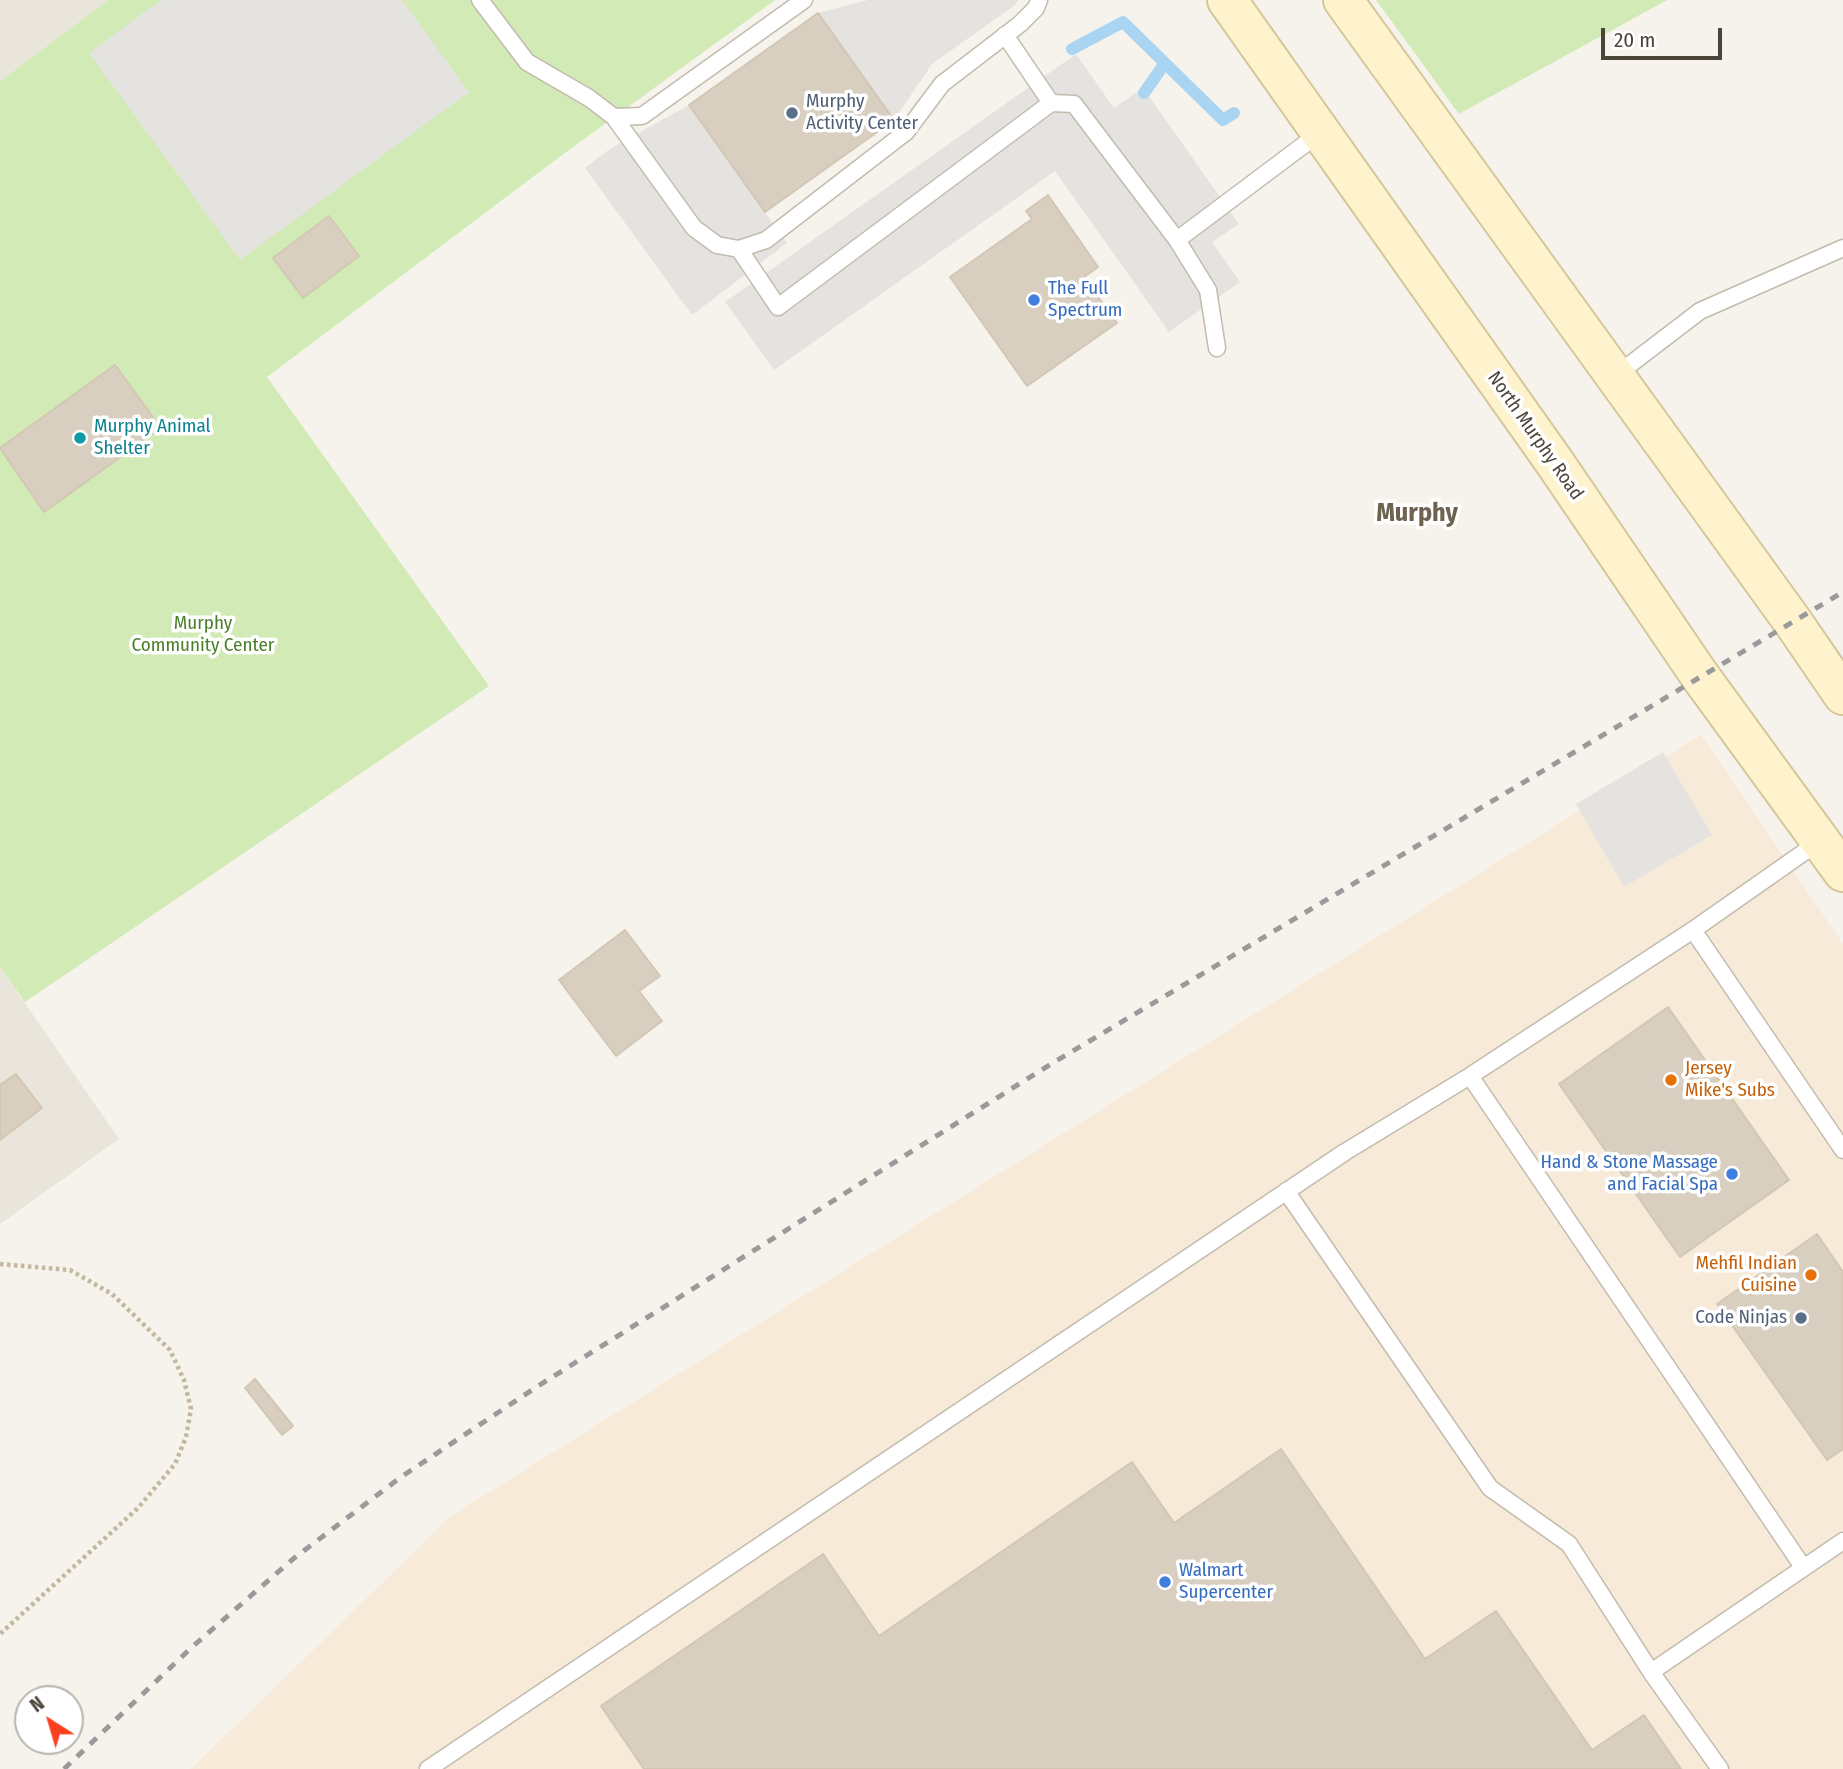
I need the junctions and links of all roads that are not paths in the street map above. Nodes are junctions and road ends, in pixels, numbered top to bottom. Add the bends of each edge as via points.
1 (480, 0) edge
2 (804, 0) edge
3 (1040, 0) edge
4 (1227, 0) edge
5 (1343, 0) edge
6 (1005, 35) junction
7 (1051, 103) junction
8 (614, 117) junction
9 (1321, 132) junction
10 (1177, 240) junction
11 (739, 248) junction
12 (1843, 248) edge
13 (1217, 348) dead end
14 (1615, 376) junction
15 (1843, 695) edge
16 (1821, 841) junction
17 (1843, 872) edge
18 (1693, 930) junction
19 (1470, 1076) junction
20 (1843, 1150) edge
21 (1286, 1192) junction
22 (1843, 1541) edge
23 (1802, 1567) junction
24 (1651, 1672) junction
25 (428, 1769) edge
26 (1720, 1769) edge

1 - 8 lane via 527,62
2 - 8 lane via 642,116
3 - 6 lane
4 - 9 main road, North Murphy Road
5 - 14 main road
6 - 7 lane
6 - 11 lane via 942,84 906,132 766,240
7 - 10 lane via 1074,104
7 - 11 lane via 778,307
8 - 11 lane via 694,228 717,245
9 - 10 lane
9 - 16 main road, North Murphy Road via 1700,676
10 - 13 lane via 1208,290
12 - 14 lane via 1700,311
14 - 15 main road
16 - 17 main road, North Murphy Road
16 - 18 lane
18 - 19 lane
18 - 20 lane
19 - 21 lane
19 - 23 lane
21 - 24 lane via 1490,1488 1569,1544
21 - 25 lane
22 - 23 lane
23 - 24 lane
24 - 26 lane

